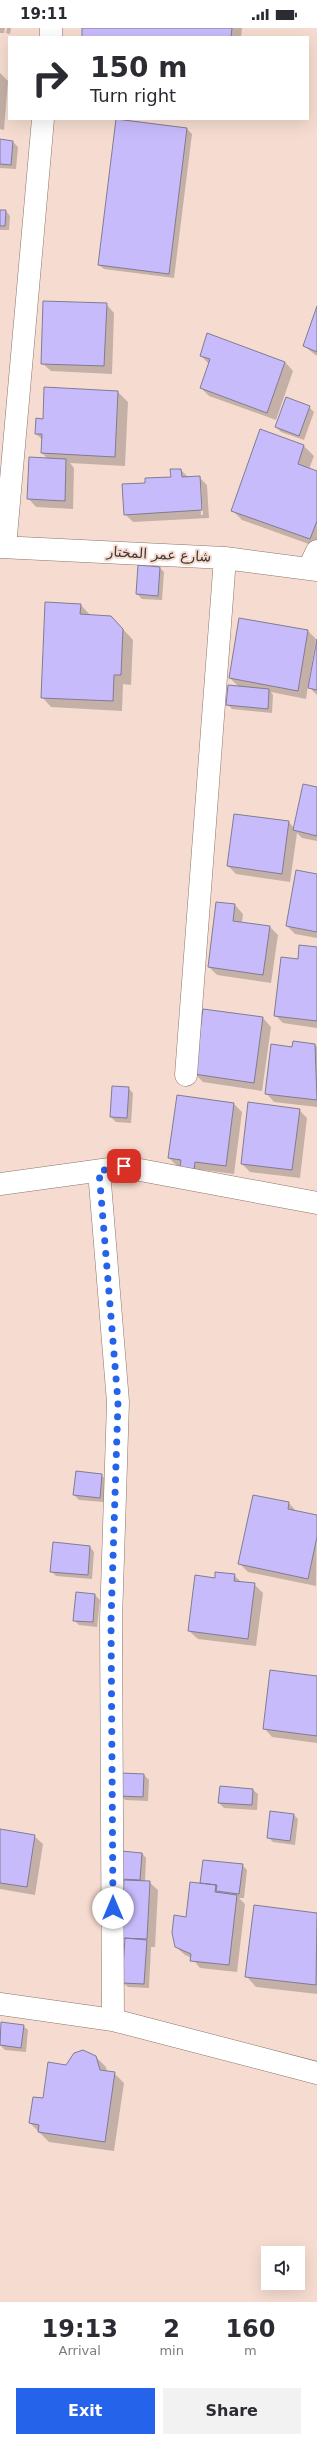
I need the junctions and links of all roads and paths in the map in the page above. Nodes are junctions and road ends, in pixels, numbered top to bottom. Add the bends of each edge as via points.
1 (43, 120) edge
2 (3, 547) edge
3 (225, 558) junction
4 (314, 563) edge
5 (186, 1075) dead end
6 (99, 1171) junction
7 (0, 1184) edge
8 (317, 1203) edge
9 (0, 2004) edge
10 (114, 2020) junction
11 (317, 2073) edge

1 - 2 street
2 - 3 street, شارع عمر المختار
3 - 4 street, شارع عمر المختار
3 - 5 street
6 - 7 street
6 - 8 street via 124,1166
6 - 10 street via 118,1402 111,1620
9 - 10 street
10 - 11 street

